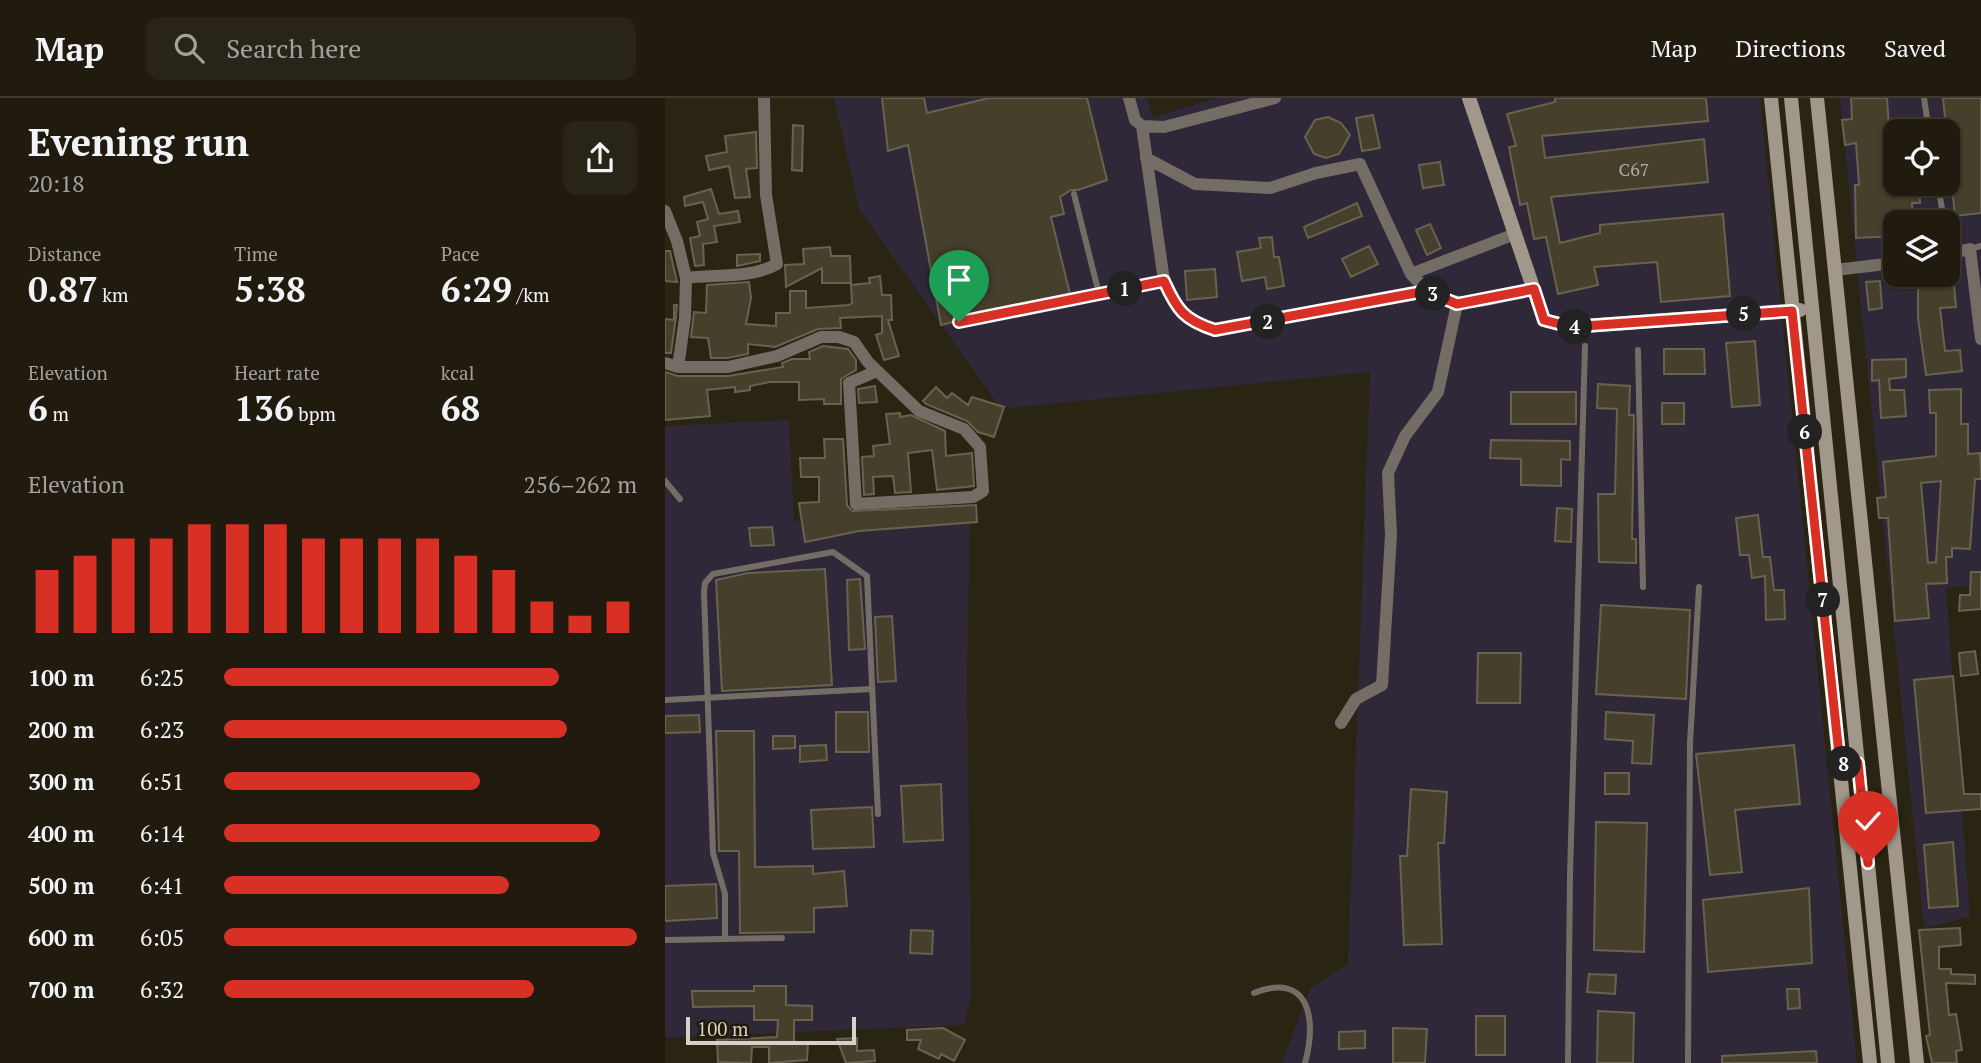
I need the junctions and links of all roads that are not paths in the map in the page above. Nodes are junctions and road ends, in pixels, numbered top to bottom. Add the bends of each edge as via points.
1 (764, 98) edge
2 (1129, 98) edge
3 (1275, 98) edge
4 (1469, 98) edge
5 (1771, 98) edge
6 (1791, 98) edge
7 (1817, 98) edge
8 (1924, 98) edge
9 (1927, 119) edge
10 (1142, 126) junction
11 (1146, 158) junction
12 (1074, 194) dead end
13 (665, 211) edge
14 (1830, 228) junction
15 (1803, 229) junction
16 (1515, 234) junction
17 (1975, 247) edge
18 (1883, 264) edge
19 (1835, 270) junction
20 (1411, 274) junction
21 (685, 278) junction
22 (1164, 281) junction
23 (1534, 289) junction
24 (1426, 291) junction
25 (1099, 294) junction
26 (1457, 304) junction
27 (1811, 309) junction
28 (1792, 311) junction
29 (959, 322) dead end
30 (1981, 340) edge
31 (1585, 345) dead end
32 (1639, 350) dead end
33 (671, 365) edge
34 (877, 371) junction
35 (665, 481) edge
36 (680, 499) dead end
37 (1643, 587) dead end
38 (1699, 587) dead end
39 (872, 689) junction
40 (707, 697) junction
41 (665, 700) edge
42 (1341, 723) dead end
43 (1858, 763) junction
44 (1840, 764) junction
45 (878, 814) dead end
46 (782, 938) dead end
47 (725, 939) junction
48 (665, 940) edge
49 (1254, 993) dead end
50 (1305, 1063) edge
51 (1568, 1063) edge
52 (1688, 1063) edge
53 (1870, 1063) edge
54 (1888, 1063) edge
55 (1917, 1063) edge

1 - 21 street via 766,195 777,264 769,269
2 - 10 street via 1135,120
3 - 10 street via 1164,127
4 - 16 main road
5 - 28 main road
6 - 15 main road
7 - 14 main road
8 - 9 lane
10 - 11 street
11 - 20 street via 1195,184 1270,188 1360,164
11 - 22 street
12 - 25 lane
13 - 21 street
14 - 15 main road
14 - 19 main road
15 - 27 main road
16 - 20 street
16 - 23 main road
17 - 30 street
18 - 19 street
19 - 55 main road
20 - 24 street
21 - 33 street via 685,318
22 - 24 street via 1189,322 1215,330
22 - 25 lane
23 - 26 street
23 - 28 main road via 1544,320 1571,327
24 - 26 street
25 - 29 lane
26 - 42 street via 1438,392 1405,436 1388,472 1391,535 1382,685 1356,699
27 - 28 main road
27 - 43 main road
28 - 44 main road
31 - 51 lane
32 - 37 lane
33 - 34 street via 729,367 777,356 821,337 839,337 854,342
34 - 34 street via 919,411 964,429 979,447 983,491 973,497 856,504 849,383
35 - 36 lane
38 - 52 lane via 1690,743
39 - 40 lane
39 - 40 lane via 867,576 841,555 822,553 713,574 705,583
39 - 45 lane
40 - 41 lane
40 - 47 lane via 713,853 725,894
43 - 44 main road
43 - 54 main road
44 - 53 main road
46 - 47 lane
47 - 48 lane
49 - 50 lane via 1272,986 1290,989 1302,999 1312,1023

